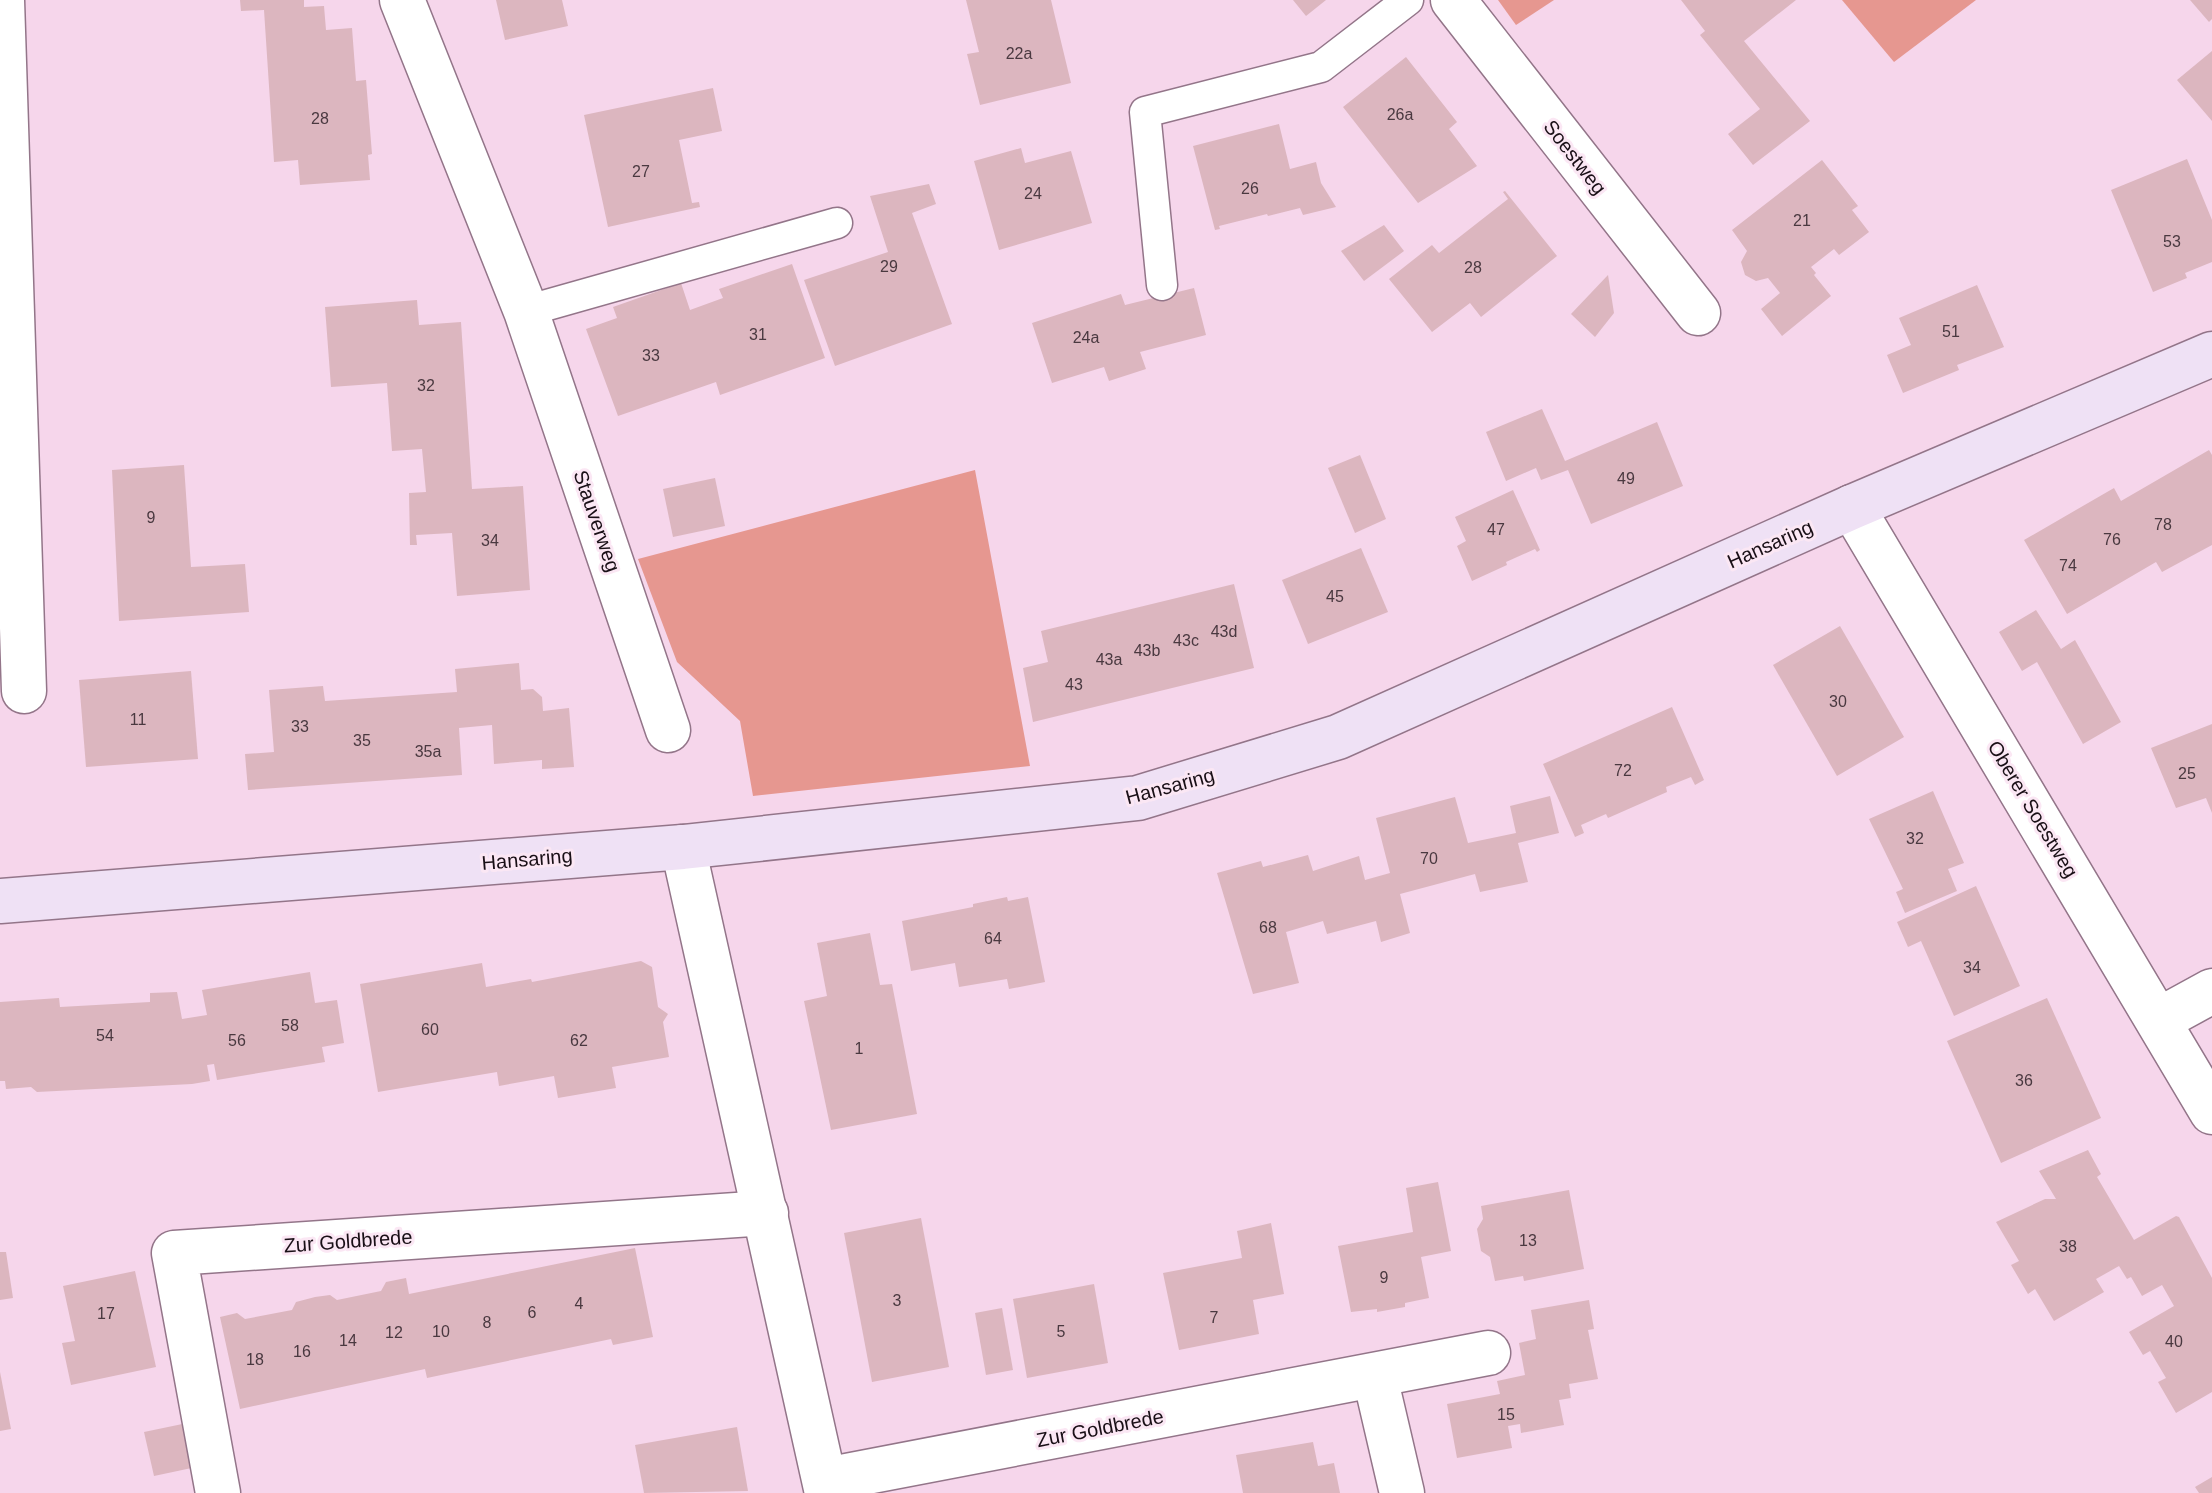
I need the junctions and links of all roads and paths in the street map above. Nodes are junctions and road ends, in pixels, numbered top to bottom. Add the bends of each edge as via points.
1 (2, 0) edge
2 (402, 0) edge
3 (1408, 0) edge
4 (1453, 0) edge
5 (837, 223) dead end
6 (1162, 285) dead end
7 (526, 311) junction
8 (1698, 313) dead end
9 (2212, 354) edge
10 (1852, 507) junction
11 (24, 691) dead end
12 (668, 730) dead end
13 (683, 847) junction
14 (0, 901) edge
15 (2212, 991) edge
16 (2159, 1020) junction
17 (2212, 1112) edge
18 (766, 1213) junction
19 (1488, 1353) dead end
20 (1375, 1377) junction
21 (826, 1486) edge
22 (218, 1493) edge
23 (1402, 1493) edge

1 - 11 street
2 - 7 street, Stauverweg
3 - 6 lane via 1321,67 1145,112
4 - 8 street, Soestweg
5 - 7 lane
7 - 12 street, Stauverweg
9 - 10 street, Hansaring
10 - 13 street, Hansaring via 1338,737 1138,798
10 - 16 street, Oberer Soestweg
13 - 14 street, Hansaring
13 - 18 street, Zur Goldbrede
15 - 16 street
16 - 17 street, Oberer Soestweg
18 - 21 street, Zur Goldbrede
18 - 22 street, Zur Goldbrede via 174,1253
19 - 20 street, Zur Goldbrede
20 - 21 street, Zur Goldbrede
20 - 23 street

